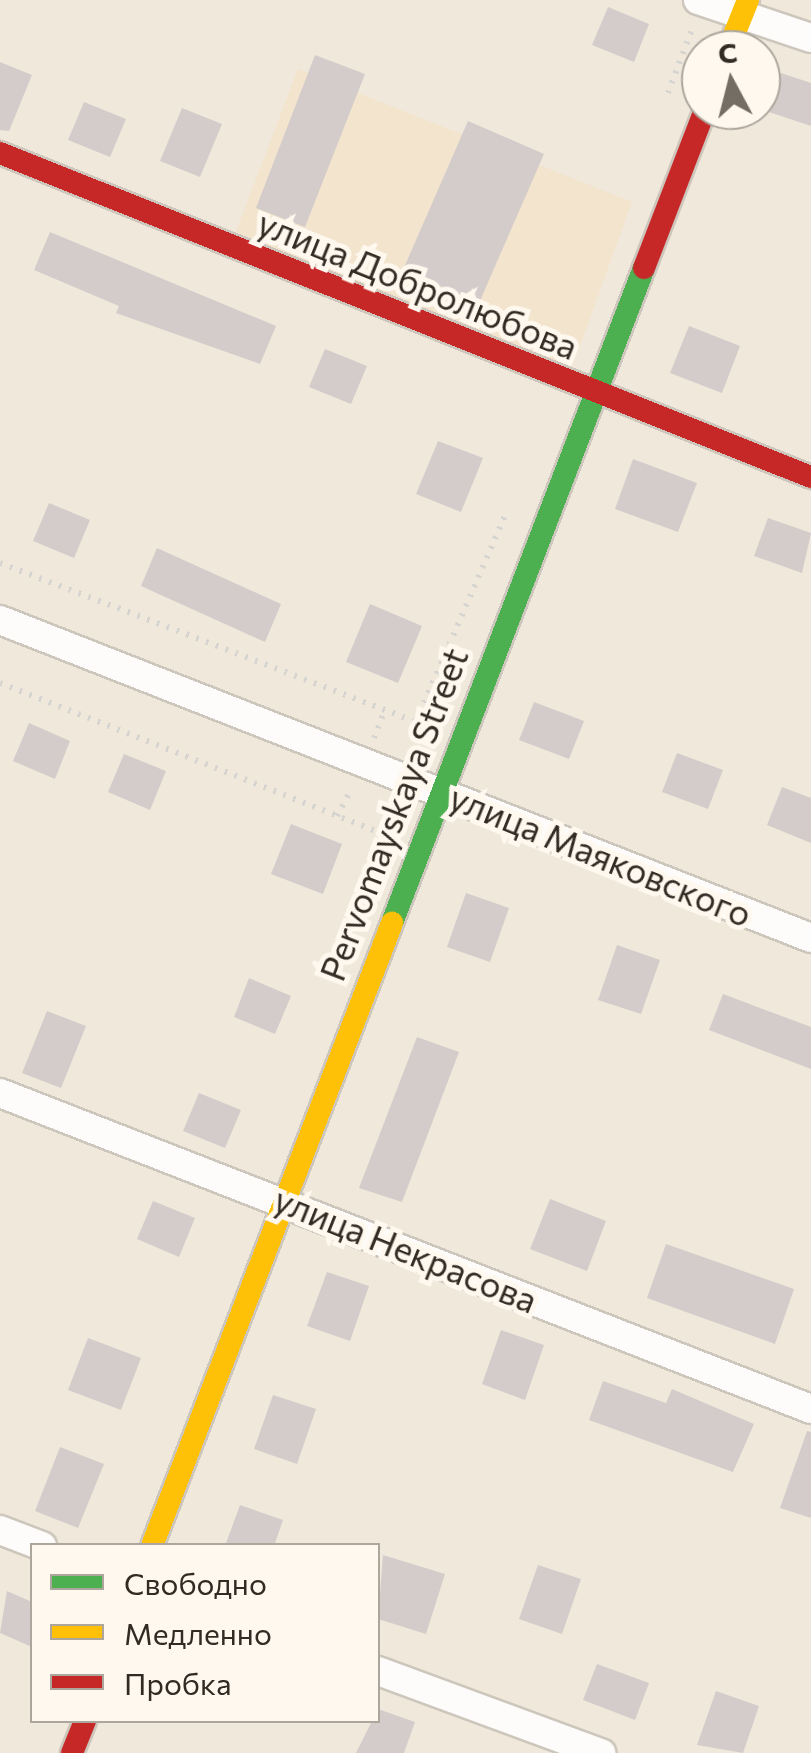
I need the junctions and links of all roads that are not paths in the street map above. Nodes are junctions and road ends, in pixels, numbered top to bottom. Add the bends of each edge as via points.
1 (700, 1) edge
2 (745, 7) edge
3 (811, 38) edge
4 (697, 130) edge
5 (0, 153) edge
6 (596, 393) junction
7 (811, 477) edge
8 (0, 620) edge
9 (438, 790) junction
10 (811, 938) edge
11 (0, 1093) edge
12 (284, 1201) junction
13 (811, 1409) edge
14 (0, 1530) edge
15 (34, 1543) edge
16 (153, 1543) edge
17 (380, 1671) edge
18 (84, 1723) edge
19 (72, 1753) edge
20 (601, 1753) edge

1 - 2 street
2 - 3 street
4 - 6 street, Pervomayskaya Street
5 - 6 street, улица Добролюбова
6 - 7 street, улица Добролюбова
6 - 9 street, Pervomayskaya Street
8 - 9 street, улица Маяковского
9 - 10 street, улица Маяковского
9 - 12 street, Pervomayskaya Street
11 - 12 street, улица Некрасова
12 - 13 street, улица Некрасова
12 - 16 street, Pervomayskaya Street
14 - 15 street
17 - 20 street
18 - 19 street

